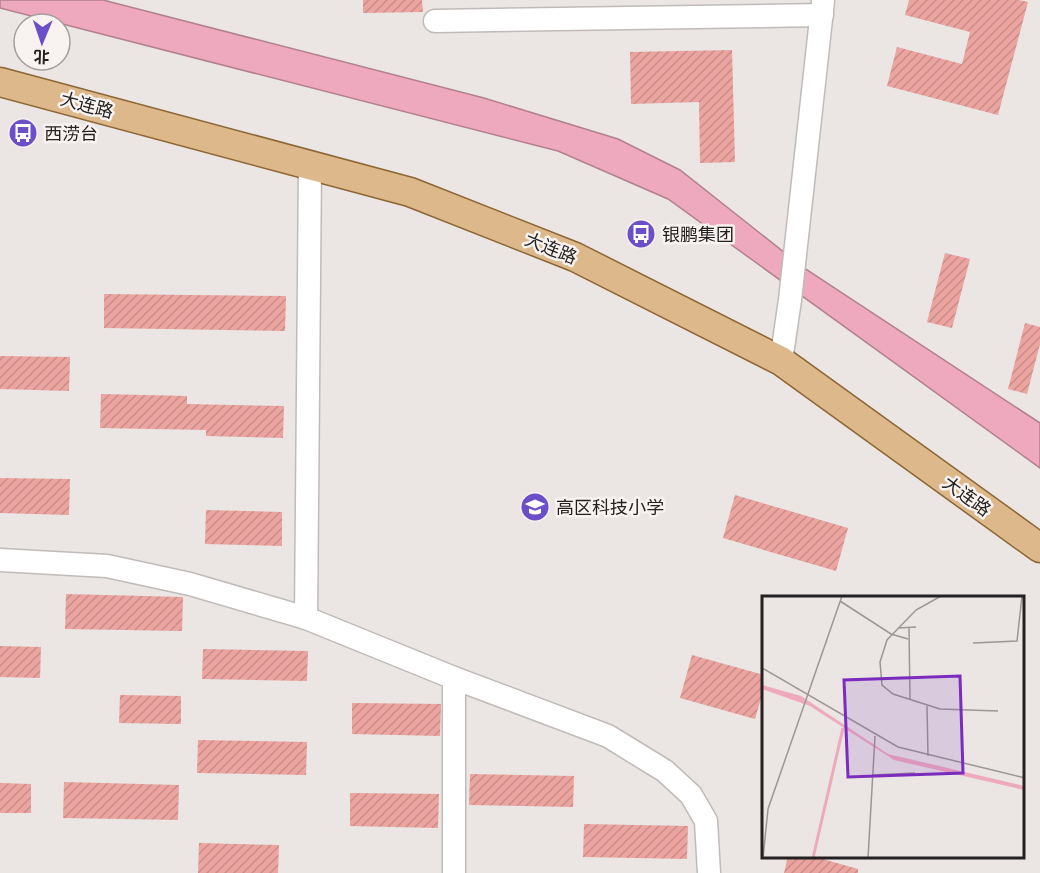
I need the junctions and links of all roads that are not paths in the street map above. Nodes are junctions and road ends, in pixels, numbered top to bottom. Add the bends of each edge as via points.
1 (823, 7) edge
2 (435, 21) dead end
3 (0, 82) edge
4 (310, 165) junction
5 (781, 361) junction
6 (1040, 548) edge
7 (0, 560) edge
8 (306, 618) junction
9 (454, 678) junction
10 (454, 873) edge
11 (709, 873) edge

1 - 2 street
1 - 5 street
3 - 4 main road, 大连路
4 - 5 main road, 大连路 via 410,192 575,257
4 - 8 street
5 - 6 main road, 大连路
7 - 8 street via 107,566 190,584
8 - 9 street
9 - 10 street
9 - 11 street via 608,736 665,771 691,795 706,821

